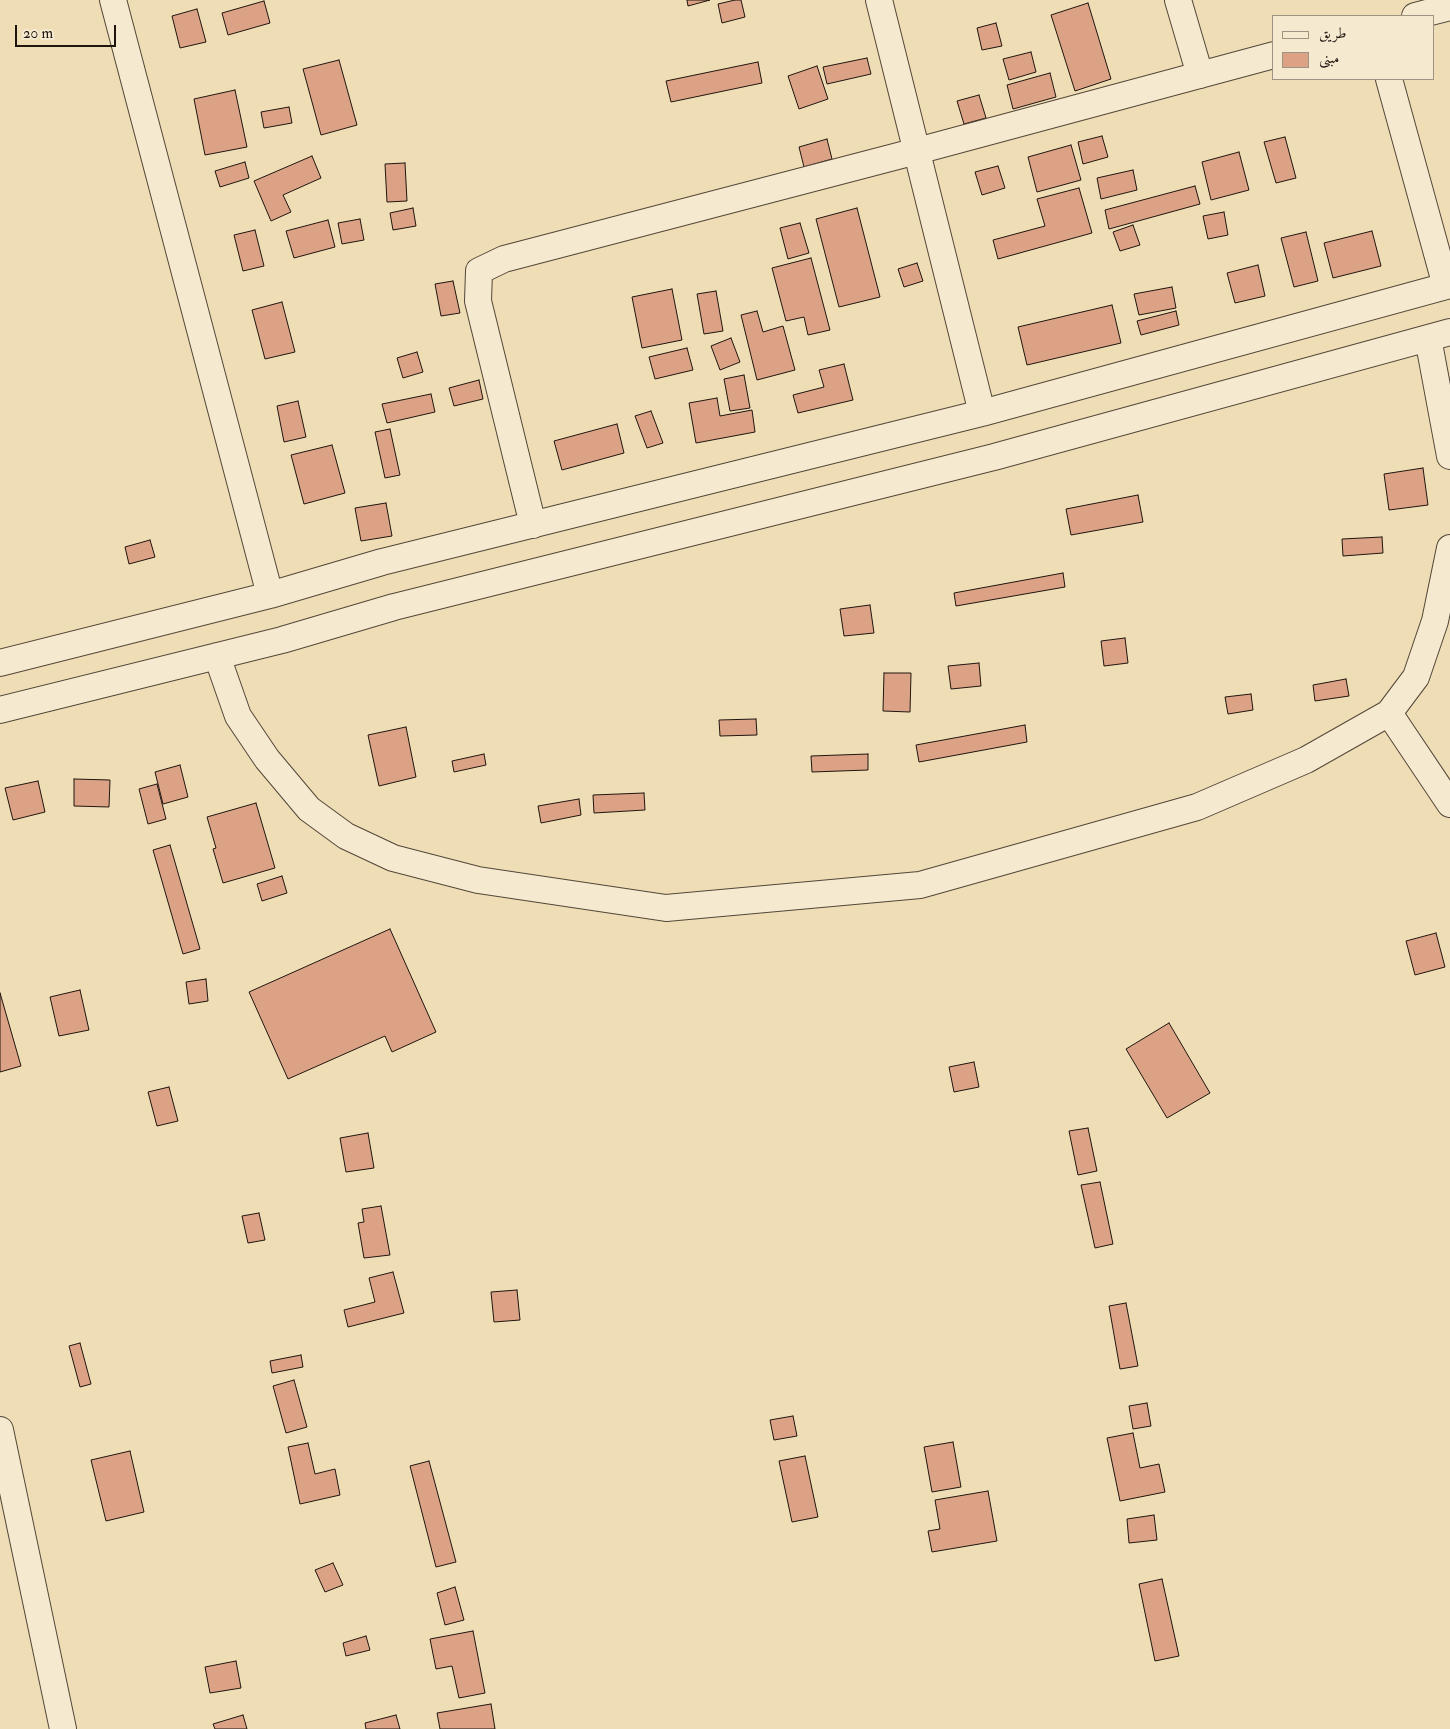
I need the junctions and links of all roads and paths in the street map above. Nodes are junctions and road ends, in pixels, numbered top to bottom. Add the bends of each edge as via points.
1 (113, 0) edge
2 (878, 0) edge
3 (1178, 0) edge
4 (1450, 7) edge
5 (1419, 15) edge
6 (1272, 56) edge
7 (1200, 75) junction
8 (1389, 80) edge
9 (917, 151) junction
10 (1448, 286) edge
11 (1439, 335) edge
12 (982, 413) junction
13 (1450, 456) edge
14 (533, 525) junction
15 (1450, 548) edge
16 (270, 595) junction
17 (217, 656) junction
18 (0, 663) edge
19 (0, 710) edge
20 (1389, 713) junction
21 (1450, 804) edge
22 (0, 1430) edge
23 (63, 1729) edge

1 - 16 street
2 - 9 street
3 - 7 street
4 - 5 street
6 - 7 street
7 - 9 street
8 - 10 street
9 - 12 street
9 - 14 street via 504,259 479,271 478,301
10 - 12 street
11 - 13 street
11 - 17 street via 994,457 394,607
12 - 14 street
14 - 16 street via 382,562
15 - 20 street via 1435,621 1416,677
16 - 18 street
17 - 19 street
17 - 20 street via 238,716 266,759 309,809 346,836 393,858 478,880 666,908 920,885 1197,807 1306,760
20 - 21 street
22 - 23 street

